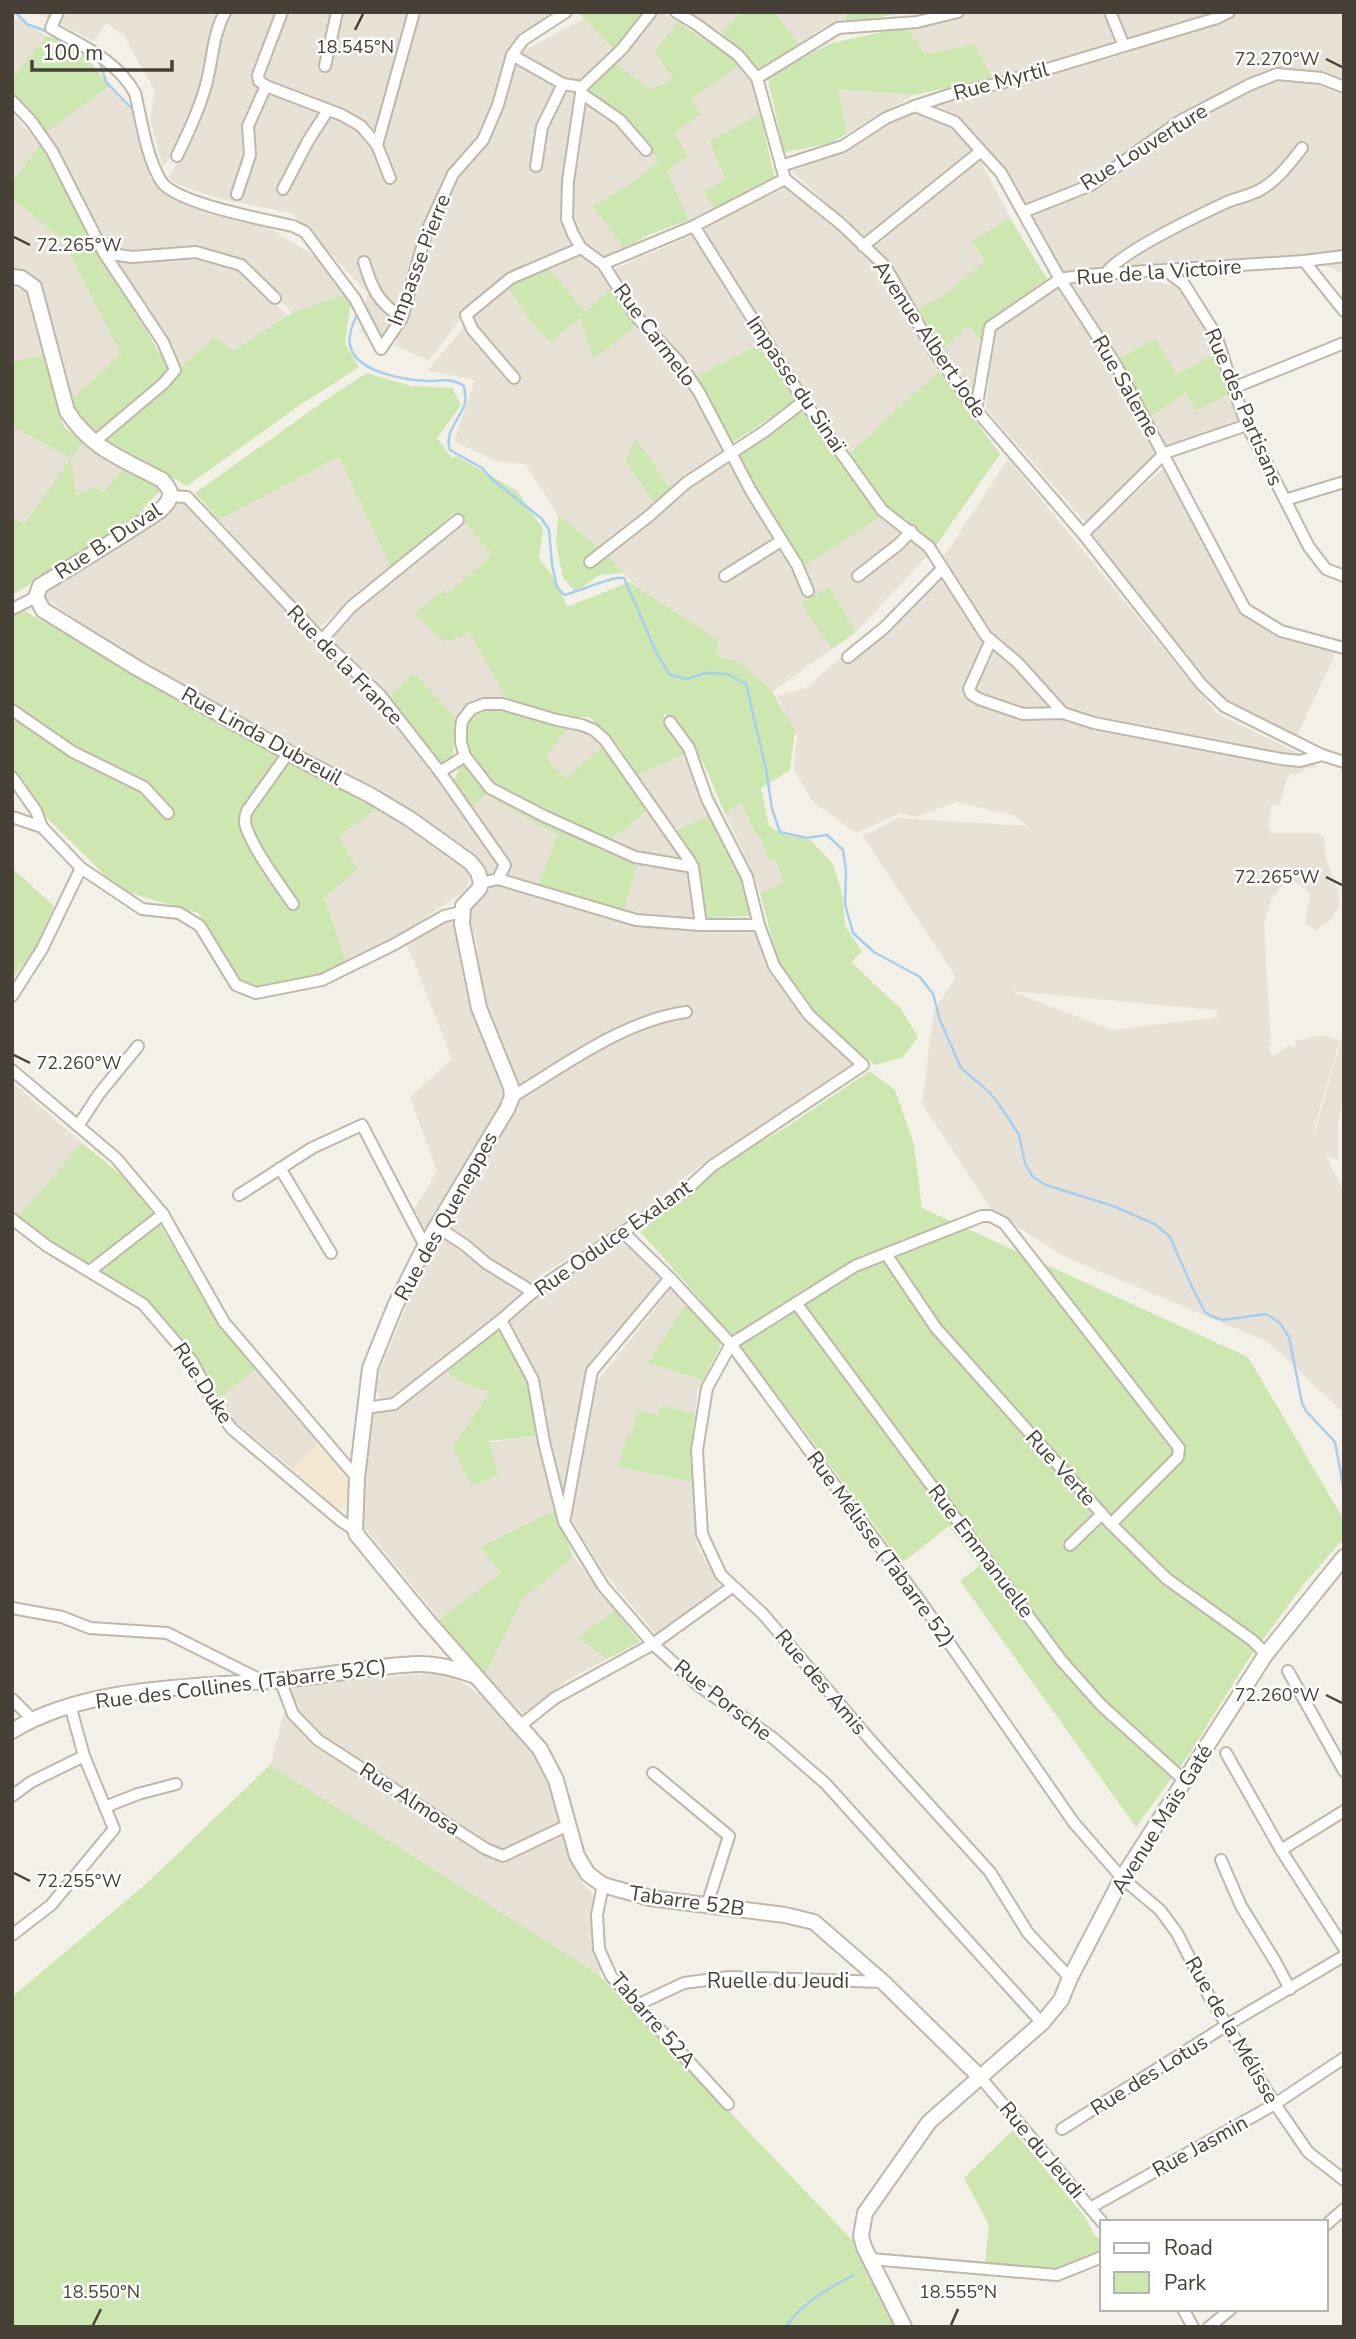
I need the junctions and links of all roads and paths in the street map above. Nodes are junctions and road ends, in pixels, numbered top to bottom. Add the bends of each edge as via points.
1 (58, 12) edge
2 (225, 12) edge
3 (282, 12) edge
4 (337, 12) edge
5 (414, 12) edge
6 (566, 12) edge
7 (651, 12) edge
8 (676, 12) edge
9 (958, 12) edge
10 (1110, 12) edge
11 (1229, 12) edge
12 (1216, 15) edge
13 (1124, 46) junction
14 (512, 55) junction
15 (325, 66) dead end
16 (757, 78) junction
17 (563, 84) junction
18 (266, 86) junction
19 (1344, 87) edge
20 (582, 90) junction
21 (12, 101) edge
22 (915, 106) junction
23 (328, 110) junction
24 (377, 145) junction
25 (1302, 148) dead end
26 (646, 150) dead end
27 (981, 151) junction
28 (177, 156) dead end
29 (536, 166) dead end
30 (781, 166) junction
31 (390, 178) dead end
32 (785, 179) junction
33 (283, 189) dead end
34 (237, 194) dead end
35 (1024, 212) junction
36 (694, 226) junction
37 (863, 246) junction
38 (581, 248) junction
39 (104, 253) junction
40 (1344, 257) edge
41 (1304, 261) junction
42 (364, 262) dead end
43 (603, 264) junction
44 (1166, 271) junction
45 (1105, 274) junction
46 (12, 277) edge
47 (1060, 279) junction
48 (275, 298) dead end
49 (1344, 312) edge
50 (402, 318) junction
51 (1344, 343) edge
52 (514, 378) dead end
53 (1233, 388) junction
54 (804, 401) junction
55 (976, 410) junction
56 (1247, 425) junction
57 (93, 443) junction
58 (732, 452) junction
59 (1165, 453) junction
60 (1344, 482) edge
61 (170, 496) junction
62 (1285, 500) junction
63 (458, 520) dead end
64 (911, 531) junction
65 (1083, 534) junction
66 (781, 541) junction
67 (590, 562) dead end
68 (942, 569) junction
69 (725, 576) dead end
70 (858, 576) dead end
71 (1344, 576) edge
72 (807, 591) dead end
73 (36, 597) junction
74 (12, 609) edge
75 (322, 640) junction
76 (991, 640) junction
77 (1344, 648) edge
78 (848, 657) dead end
79 (12, 710) edge
80 (1063, 713) junction
81 (670, 722) dead end
82 (289, 752) junction
83 (1322, 755) junction
84 (466, 757) junction
85 (1344, 762) edge
86 (440, 772) junction
87 (12, 777) edge
88 (168, 813) dead end
89 (12, 817) edge
90 (43, 827) junction
91 (693, 867) junction
92 (81, 868) junction
93 (498, 879) junction
94 (481, 883) junction
95 (293, 904) dead end
96 (461, 912) junction
97 (701, 925) junction
98 (759, 925) junction
99 (12, 996) edge
100 (686, 1012) dead end
101 (138, 1046) dead end
102 (12, 1070) edge
103 (512, 1097) junction
104 (78, 1126) junction
105 (280, 1168) junction
106 (239, 1195) dead end
107 (163, 1214) junction
108 (12, 1219) edge
109 (436, 1226) junction
110 (624, 1233) junction
111 (425, 1246) junction
112 (331, 1253) dead end
113 (886, 1254) junction
114 (90, 1271) junction
115 (670, 1278) junction
116 (533, 1292) junction
117 (796, 1303) junction
118 (501, 1320) junction
119 (731, 1344) junction
120 (365, 1408) junction
121 (361, 1445) junction
122 (339, 1457) junction
123 (357, 1478) junction
124 (1102, 1514) junction
125 (564, 1522) junction
126 (1111, 1524) junction
127 (355, 1530) junction
128 (1070, 1545) dead end
129 (1344, 1557) edge
130 (732, 1587) junction
131 (12, 1608) edge
132 (653, 1644) junction
133 (1266, 1654) junction
134 (1288, 1671) dead end
135 (475, 1675) junction
136 (280, 1680) junction
137 (263, 1681) junction
138 (12, 1699) edge
139 (70, 1705) junction
140 (32, 1719) junction
141 (521, 1725) junction
142 (12, 1731) edge
143 (1226, 1753) dead end
144 (84, 1756) junction
145 (1344, 1771) edge
146 (653, 1773) dead end
147 (1185, 1781) junction
148 (176, 1784) dead end
149 (12, 1796) edge
150 (105, 1807) junction
151 (1344, 1811) edge
152 (568, 1825) junction
153 (1281, 1850) junction
154 (1221, 1860) dead end
155 (1122, 1878) junction
156 (603, 1885) junction
157 (707, 1905) junction
158 (12, 1935) edge
159 (1344, 1948) edge
160 (1344, 1955) edge
161 (1070, 1978) junction
162 (883, 1982) junction
163 (1290, 1989) junction
164 (637, 2005) junction
165 (1042, 2022) junction
166 (1227, 2025) junction
167 (1344, 2057) edge
168 (981, 2078) junction
169 (727, 2104) dead end
170 (1275, 2104) junction
171 (1062, 2129) dead end
172 (1344, 2180) edge
173 (1090, 2207) junction
174 (1344, 2209) edge
175 (1100, 2220) edge
176 (1328, 2223) edge
177 (871, 2259) junction
178 (1100, 2259) edge
179 (1184, 2311) edge
180 (1229, 2311) edge
181 (904, 2327) edge
182 (1193, 2327) edge
183 (1209, 2327) edge

1 - 50 street, Impasse Pierre via 51,28 106,59 129,83 152,163 166,188 192,201 305,232 355,299 381,349
2 - 28 street via 213,42 198,110
3 - 18 street via 258,75
4 - 15 street
5 - 24 street
6 - 14 street via 523,40
7 - 20 street
8 - 16 street via 738,55
9 - 16 street via 916,22 838,28
10 - 13 street
11 - 12 street, Rue Myrtil
12 - 13 street, Rue Myrtil
13 - 22 street, Rue Myrtil
14 - 17 street
14 - 50 street, Impasse Pierre via 483,140 453,174 426,233
16 - 30 street
17 - 20 street
17 - 29 street via 542,127
18 - 23 street
18 - 34 street via 248,126 250,155
19 - 35 street, Rue Louverture via 1321,78 1277,74 1180,121 1091,185
20 - 26 street via 620,120
20 - 38 street via 567,219
21 - 39 street via 52,151
22 - 27 street, Rue Saleme via 955,122
22 - 30 street, Rue Myrtil via 886,118 843,146
23 - 24 street via 361,126
23 - 33 street
24 - 31 street
25 - 45 street via 1263,188 1176,228 1116,261
27 - 35 street, Rue Saleme
27 - 37 street
30 - 32 street
32 - 36 street
32 - 37 street, Avenue Albert Jode
35 - 47 street, Rue Saleme
36 - 43 street
36 - 54 street, Impasse du Sinaï
37 - 55 street, Avenue Albert Jode via 885,266 934,351
38 - 43 street, Rue Carmelo
38 - 52 street via 511,278 466,315 472,329
39 - 48 street via 131,257 196,252 241,265
39 - 57 street via 163,342 175,370
40 - 41 street, Rue de la Victoire
41 - 44 street, Rue de la Victoire
41 - 49 street
42 - 50 street via 376,294
43 - 58 street, Rue Carmelo via 636,316 678,361
44 - 45 street, Rue de la Victoire
44 - 53 street, Rue des Partisans via 1184,284 1216,335
45 - 47 street, Rue de la Victoire
46 - 57 street via 34,286 67,411
47 - 55 street, Rue de la Victoire via 990,327
47 - 59 street, Rue Saleme via 1116,365
51 - 53 street
53 - 56 street, Rue des Partisans
54 - 58 street
54 - 64 street, Impasse du Sinaï via 882,510
55 - 65 street, Avenue Albert Jode
56 - 59 street
56 - 62 street, Rue des Partisans
57 - 61 street via 162,480
58 - 66 street, Rue Carmelo
58 - 67 street via 686,483
59 - 65 street
59 - 77 street, Rue Saleme via 1245,609 1280,631
60 - 62 street
61 - 73 street, Rue B. Duval via 160,510 40,586
61 - 75 street, Rue de la France via 187,497
62 - 71 street, Rue des Partisans via 1325,569
63 - 75 street via 351,607
64 - 68 street, Impasse du Sinaï via 929,547
64 - 70 street
65 - 83 street, Avenue Albert Jode via 1224,706
66 - 69 street
66 - 72 street, Rue Carmelo
68 - 76 street, Impasse du Sinaï
68 - 78 street
73 - 74 street, Rue B. Duval
73 - 82 street, Rue Linda Dubreuil via 43,610 80,635
75 - 86 street, Rue de la France via 380,695
76 - 80 street, Impasse du Sinaï
76 - 80 street via 972,679 971,694 1023,714
79 - 88 street via 74,752 144,787
80 - 83 street via 1105,726 1281,759 1300,761
81 - 98 street via 690,748 707,799 747,877
82 - 94 street, Rue Linda Dubreuil via 410,819 470,862
82 - 95 street via 245,818 269,869
83 - 85 street
84 - 86 street
84 - 91 street via 490,788 544,816 635,857
84 - 91 street via 462,721 471,709 484,704 502,704 594,730
86 - 93 street, Rue de la France via 505,865
87 - 90 street
89 - 90 street
90 - 92 street
91 - 97 street
92 - 96 street via 142,909 179,912 200,926 236,985 256,993 322,980 444,916
92 - 99 street via 42,949
93 - 94 street
93 - 97 street via 626,918
94 - 96 street
96 - 103 street via 479,1008
97 - 98 street
98 - 110 street, Rue Odulce Exalant via 774,966 809,1015 863,1065 712,1166 685,1191
100 - 103 street via 662,1015 623,1031
101 - 104 street
102 - 104 street
103 - 109 street, Rue des Queneppes
104 - 107 street via 116,1158
105 - 106 street
105 - 111 street via 362,1125
105 - 112 street
107 - 114 street
107 - 122 street via 224,1322
108 - 114 street, Rue Duke
109 - 111 street, Rue des Queneppes
109 - 116 street
110 - 115 street, Rue Mélisse (Tabarre 52)
110 - 116 street, Rue Odulce Exalant
111 - 120 street, Rue des Queneppes via 370,1368
113 - 117 street via 855,1266
113 - 124 street, Rue Verte via 936,1328
113 - 126 street via 982,1216 1004,1223 1179,1448 1178,1457
114 - 127 street, Rue Duke via 143,1304 172,1336 232,1429
115 - 119 street, Rue Mélisse (Tabarre 52)
115 - 125 street via 592,1371
116 - 118 street, Rue Odulce Exalant
117 - 119 street
117 - 147 street, Rue Emmanuelle via 1061,1660 1101,1705
118 - 120 street, Rue Odulce Exalant via 394,1404
118 - 125 street, Rue Porsche via 533,1380
119 - 130 street, Rue des Amis via 707,1388 697,1450 702,1534 721,1575
119 - 155 street, Rue Mélisse (Tabarre 52) via 925,1608 1073,1822
120 - 121 street, Rue des Queneppes
121 - 122 street via 352,1455
121 - 123 street, Rue des Queneppes
122 - 123 street
123 - 127 street, Rue des Queneppes
124 - 126 street, Rue Verte
124 - 128 street
125 - 132 street, Rue Porsche via 603,1586
126 - 133 street, Rue Verte via 1167,1579
127 - 135 street, Tabarre 52B
129 - 133 street, Avenue Maïs Gaté
130 - 132 street
130 - 161 street, Rue des Amis via 763,1614 990,1872 1028,1933
131 - 137 street via 62,1617 90,1628 167,1633
132 - 141 street via 555,1698
132 - 165 street, Rue Porsche via 699,1686 773,1738 825,1783
133 - 147 street, Avenue Maïs Gaté
134 - 145 street
135 - 136 street, Rue des Collines (Tabarre 52C) via 417,1664
135 - 141 street, Tabarre 52B
136 - 137 street, Rue des Collines (Tabarre 52C)
136 - 152 street, Rue Almosa via 293,1714 318,1740 486,1849 503,1856
137 - 139 street, Rue des Collines (Tabarre 52C) via 143,1692
138 - 140 street
139 - 140 street, Rue des Collines (Tabarre 52C)
139 - 144 street
140 - 142 street, Rue des Collines (Tabarre 52C)
141 - 152 street, Tabarre 52B via 556,1780
143 - 153 street
144 - 149 street
144 - 150 street
146 - 157 street via 729,1836
147 - 155 street, Avenue Maïs Gaté
148 - 150 street
150 - 158 street via 114,1829 51,1905
151 - 153 street
152 - 156 street, Tabarre 52B via 577,1856 588,1874
153 - 159 street
154 - 163 street via 1241,1906
155 - 161 street, Avenue Maïs Gaté
155 - 166 street, Rue de la Mélisse via 1160,1910 1177,1933
156 - 157 street, Tabarre 52B via 650,1898
156 - 164 street, Tabarre 52A via 597,1915 599,1949 611,1976
157 - 162 street, Tabarre 52B via 814,1922
160 - 163 street, Rue des Lotus
161 - 165 street, Avenue Maïs Gaté via 1061,2000
162 - 164 street, Ruelle du Jeudi via 729,1977 684,1983
162 - 168 street, Tabarre 52B
163 - 166 street, Rue des Lotus
164 - 169 street, Tabarre 52A
165 - 168 street, Avenue Maïs Gaté
166 - 170 street, Rue de la Mélisse
166 - 171 street, Rue des Lotus
167 - 170 street, Rue Jasmin
168 - 173 street, Rue du Jeudi
168 - 177 street, Avenue Maïs Gaté via 929,2122 865,2213 861,2236
170 - 172 street, Rue de la Mélisse via 1308,2152
170 - 173 street, Rue Jasmin
173 - 175 street, Rue du Jeudi
174 - 176 street
177 - 178 street via 1057,2274
177 - 181 street, Avenue Maïs Gaté
179 - 182 street
180 - 183 street

